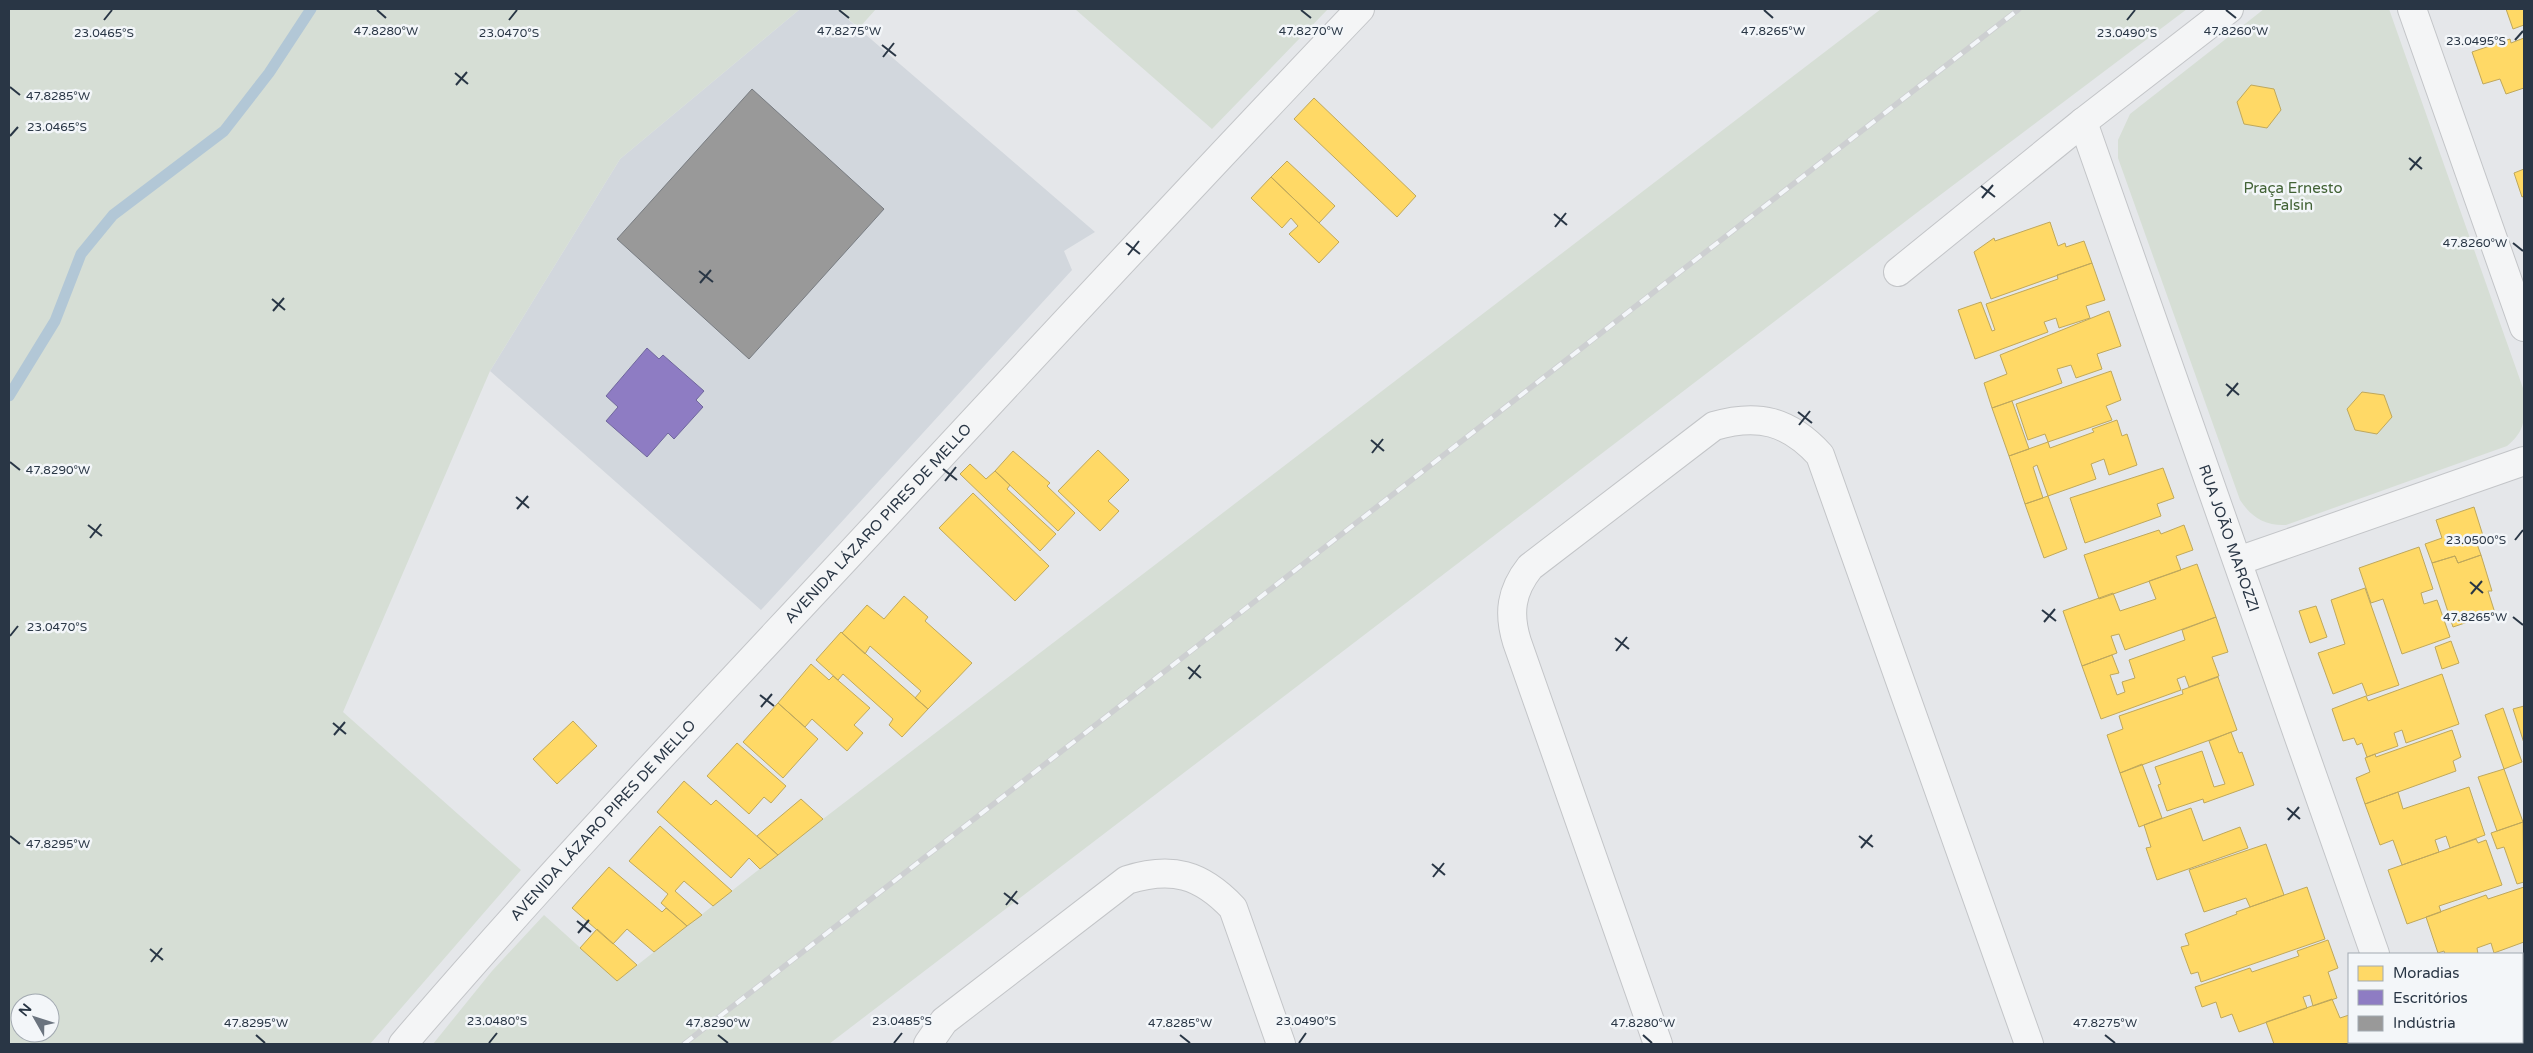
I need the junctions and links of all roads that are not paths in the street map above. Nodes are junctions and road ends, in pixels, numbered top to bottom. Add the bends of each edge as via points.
1 (1360, 9) edge
2 (2229, 9) edge
3 (2412, 9) edge
4 (2083, 122) junction
5 (1898, 272) dead end
6 (2524, 326) edge
7 (2524, 461) edge
8 (2238, 561) junction
9 (2375, 953) edge
10 (403, 1044) edge
11 (928, 1044) edge
12 (1281, 1044) edge
13 (1658, 1044) edge
14 (2029, 1044) edge

1 - 10 street, AVENIDA LÁZARO PIRES DE MELLO via 1189,188 589,834
2 - 4 street
3 - 6 street
4 - 5 street
4 - 8 street, RUA JOÃO MAROZZI
7 - 8 street
8 - 9 street, RUA JOÃO MAROZZI
11 - 12 street via 944,1021 1127,880 1166,872 1204,882 1233,908
13 - 14 street via 1517,642 1511,624 1511,605 1514,591 1530,567 1714,426 1752,420 1772,422 1790,430 1820,455

